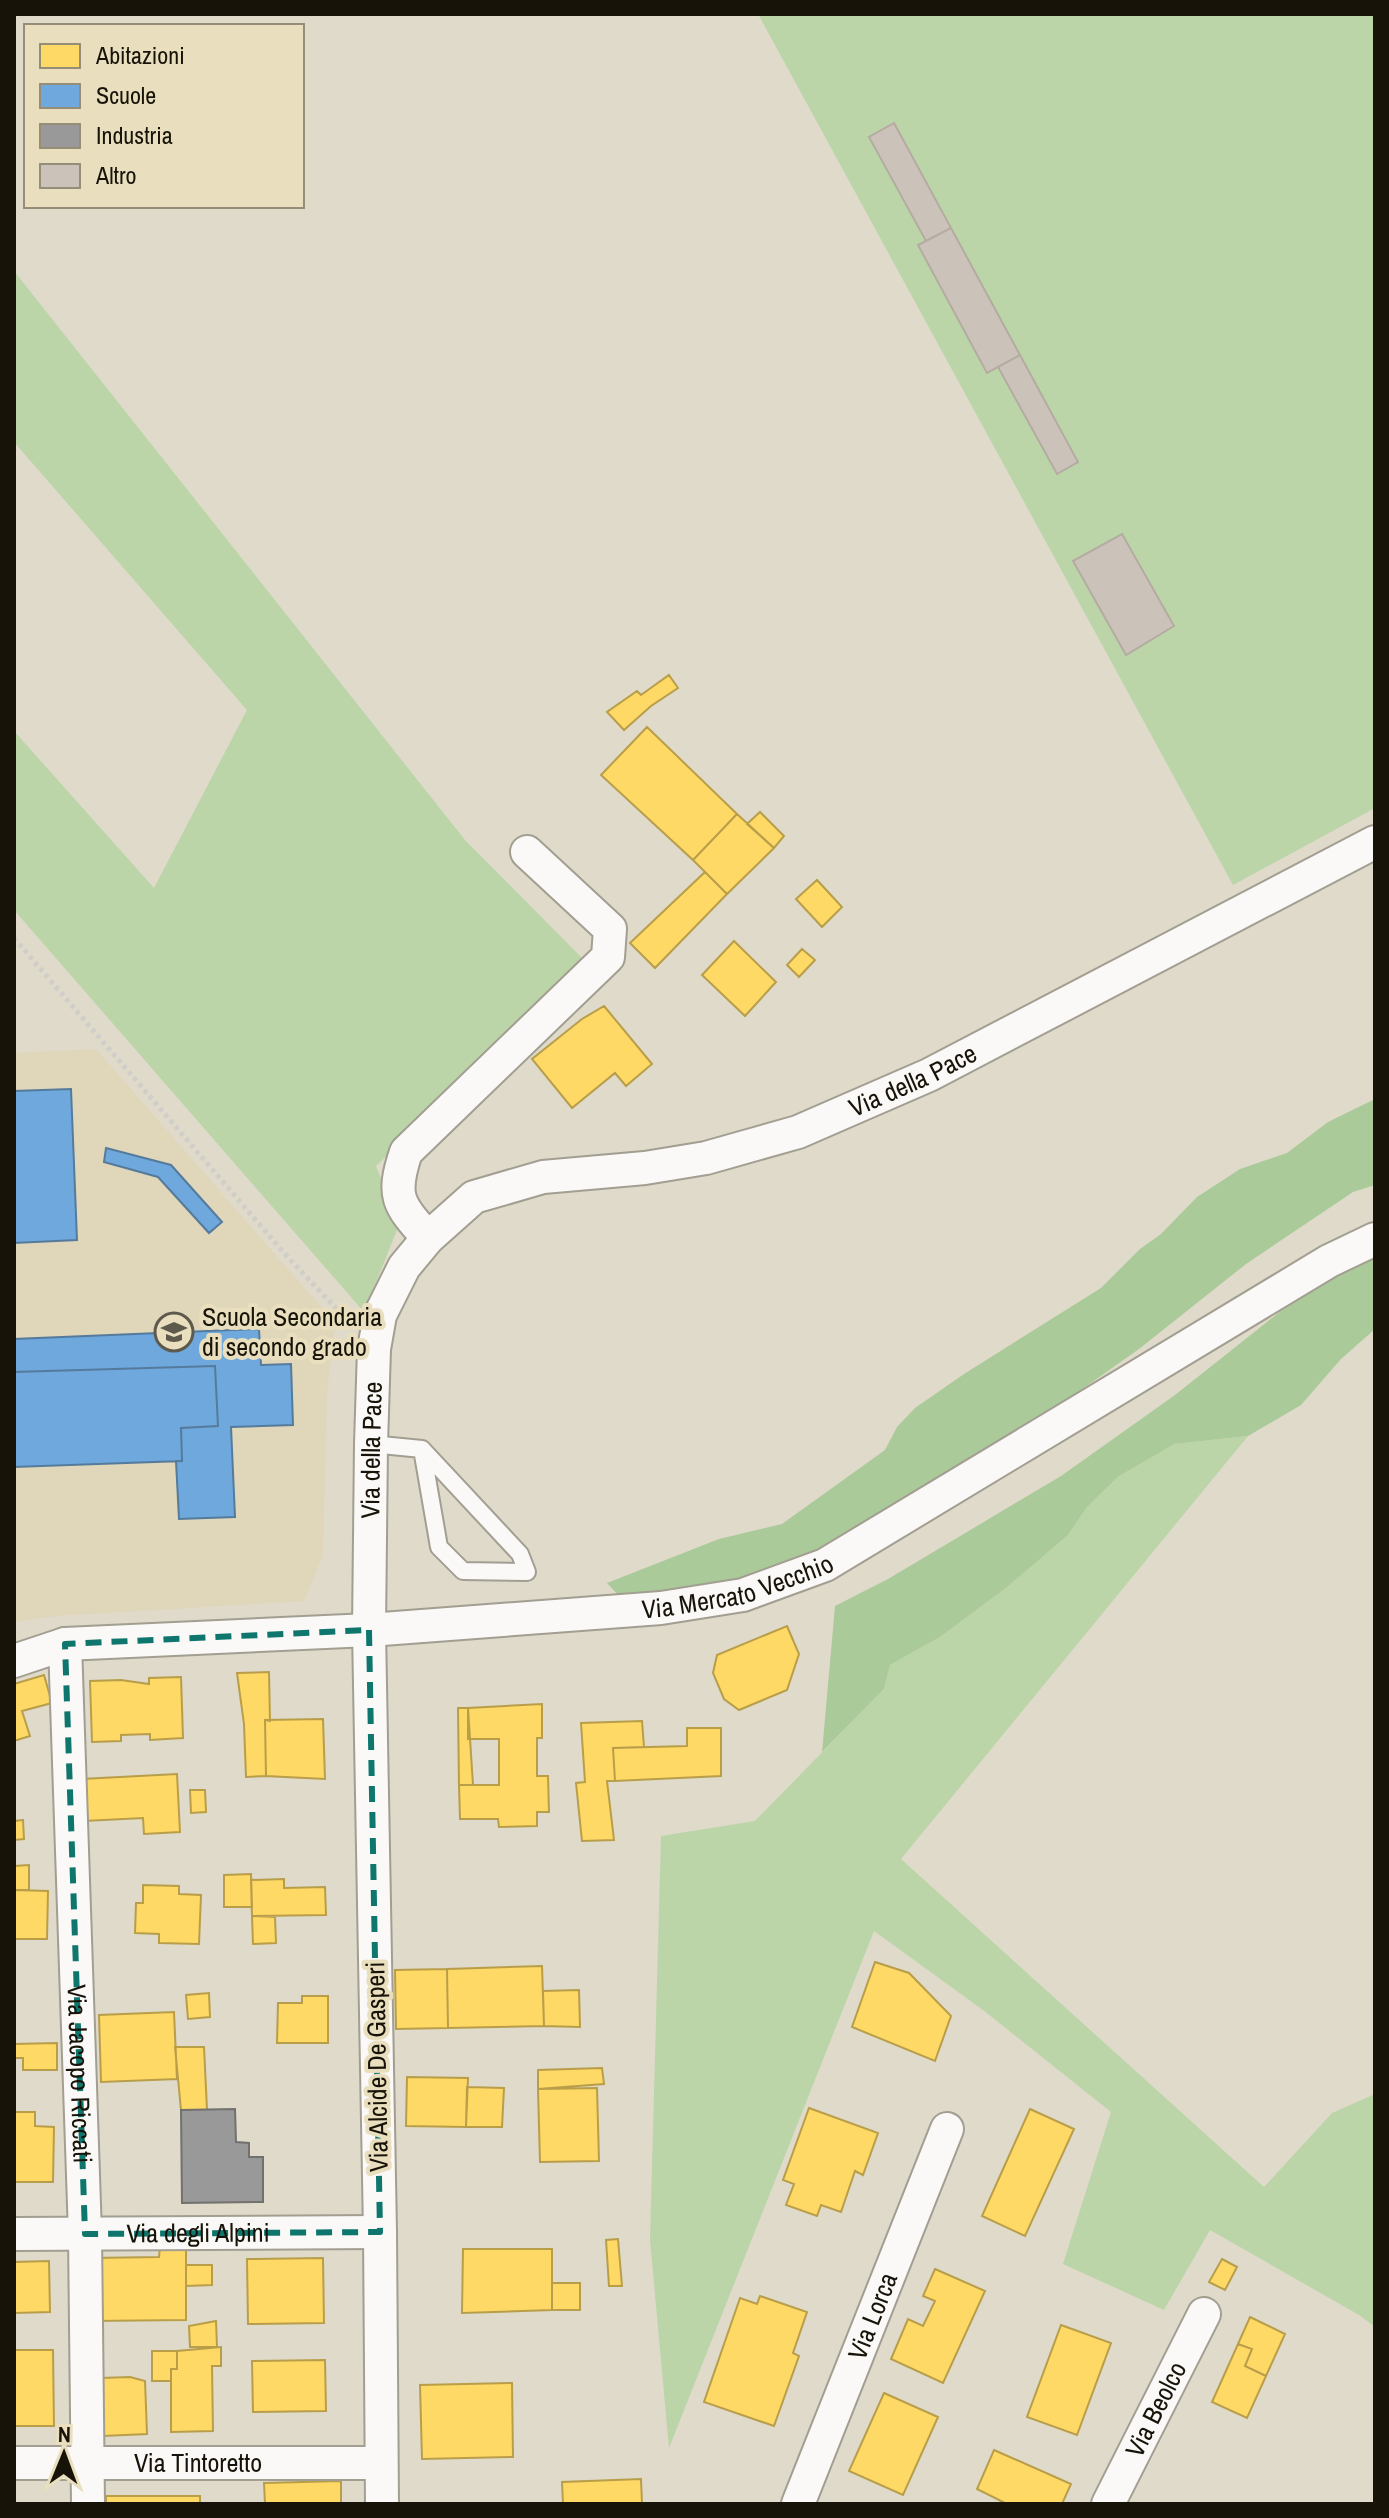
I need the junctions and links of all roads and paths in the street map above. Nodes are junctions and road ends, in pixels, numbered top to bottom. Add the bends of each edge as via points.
1 (1375, 842) edge
2 (527, 852) dead end
3 (14, 938) edge
4 (428, 1238) junction
5 (1375, 1239) edge
6 (374, 1349) junction
7 (371, 1444) junction
8 (422, 1449) junction
9 (369, 1630) junction
10 (65, 1644) junction
11 (14, 1661) edge
12 (947, 2129) dead end
13 (380, 2232) junction
14 (14, 2234) edge
15 (85, 2234) junction
16 (1204, 2314) dead end
17 (14, 2463) edge
18 (88, 2463) junction
19 (381, 2463) junction
20 (88, 2504) edge
21 (382, 2504) edge
22 (798, 2504) edge
23 (1108, 2504) edge

1 - 4 street, Via della Pace via 929,1075 798,1132 706,1158 543,1177 474,1197
2 - 4 street via 610,929 608,957 406,1152 397,1180 403,1211
3 - 6 path via 284,1253
4 - 6 street, Via della Pace via 404,1267 380,1315
5 - 9 street, Via Mercato Vecchio via 1329,1261 825,1565 743,1595 661,1608
6 - 7 street, Via della Pace
7 - 8 lane
7 - 9 street, Via della Pace
8 - 8 lane via 439,1547 463,1571 527,1572 520,1554
9 - 10 street, Via Mercato Vecchio
9 - 13 street, Via Alcide De Gasperi
10 - 11 street, Via Mercato Vecchio
10 - 15 street, Via Jacopo Riccati
12 - 22 street, Via Lorca
13 - 15 street, Via degli Alpini
13 - 19 street, Via Alcide De Gasperi
14 - 15 street, Via degli Alpini
15 - 18 street, Via Jacopo Riccati
16 - 23 street, Via Beolco
17 - 18 street, Via Tintoretto
18 - 19 street, Via Tintoretto
18 - 20 street, Via Jacopo Riccati
19 - 21 street, Via Alcide De Gasperi

